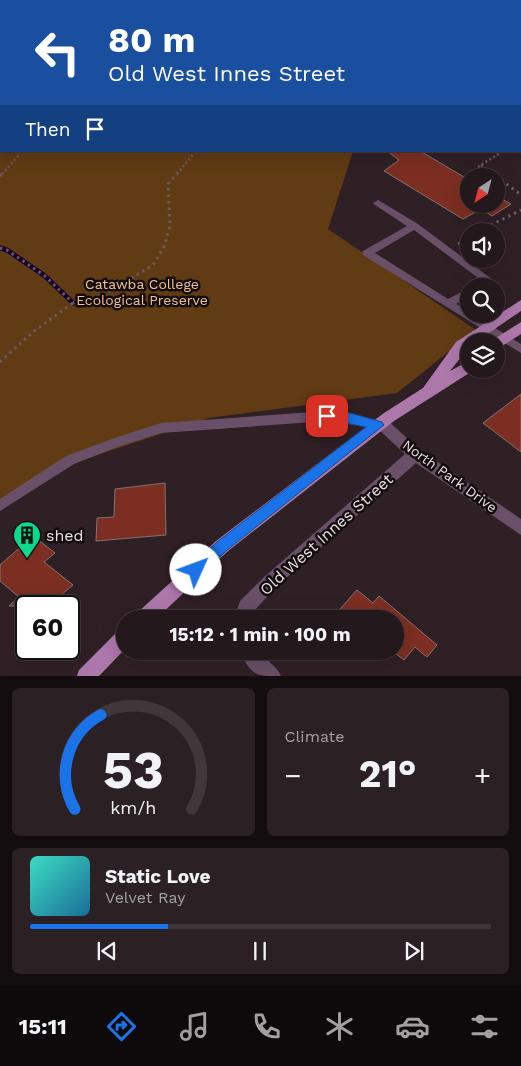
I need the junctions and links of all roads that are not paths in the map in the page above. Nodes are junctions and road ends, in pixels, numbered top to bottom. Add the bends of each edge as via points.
1 (378, 203) dead end
2 (414, 226) junction
3 (485, 278) edge
4 (460, 297) edge
5 (449, 304) junction
6 (521, 305) edge
7 (521, 327) edge
8 (489, 328) junction
9 (493, 333) edge
10 (505, 339) edge
11 (505, 343) edge
12 (521, 349) edge
13 (460, 371) edge
14 (428, 391) junction
15 (380, 424) junction
16 (415, 454) junction
17 (0, 506) edge
18 (521, 528) edge
19 (153, 610) edge
20 (245, 610) edge
21 (116, 645) edge
22 (255, 660) edge
23 (86, 676) edge
24 (272, 676) edge

1 - 2 lane
2 - 3 lane
2 - 5 lane via 367,253
4 - 5 lane
5 - 8 lane
6 - 8 main road
7 - 10 main road
8 - 9 lane
8 - 14 main road via 461,345
11 - 12 lane
13 - 14 main road
14 - 15 main road
15 - 16 street, North Park Drive
15 - 17 lane via 327,416 161,428 70,460
15 - 19 main road via 222,546
16 - 18 street, North Park Drive
16 - 20 street, Old West Innes Street via 269,583
21 - 23 main road
22 - 24 street

